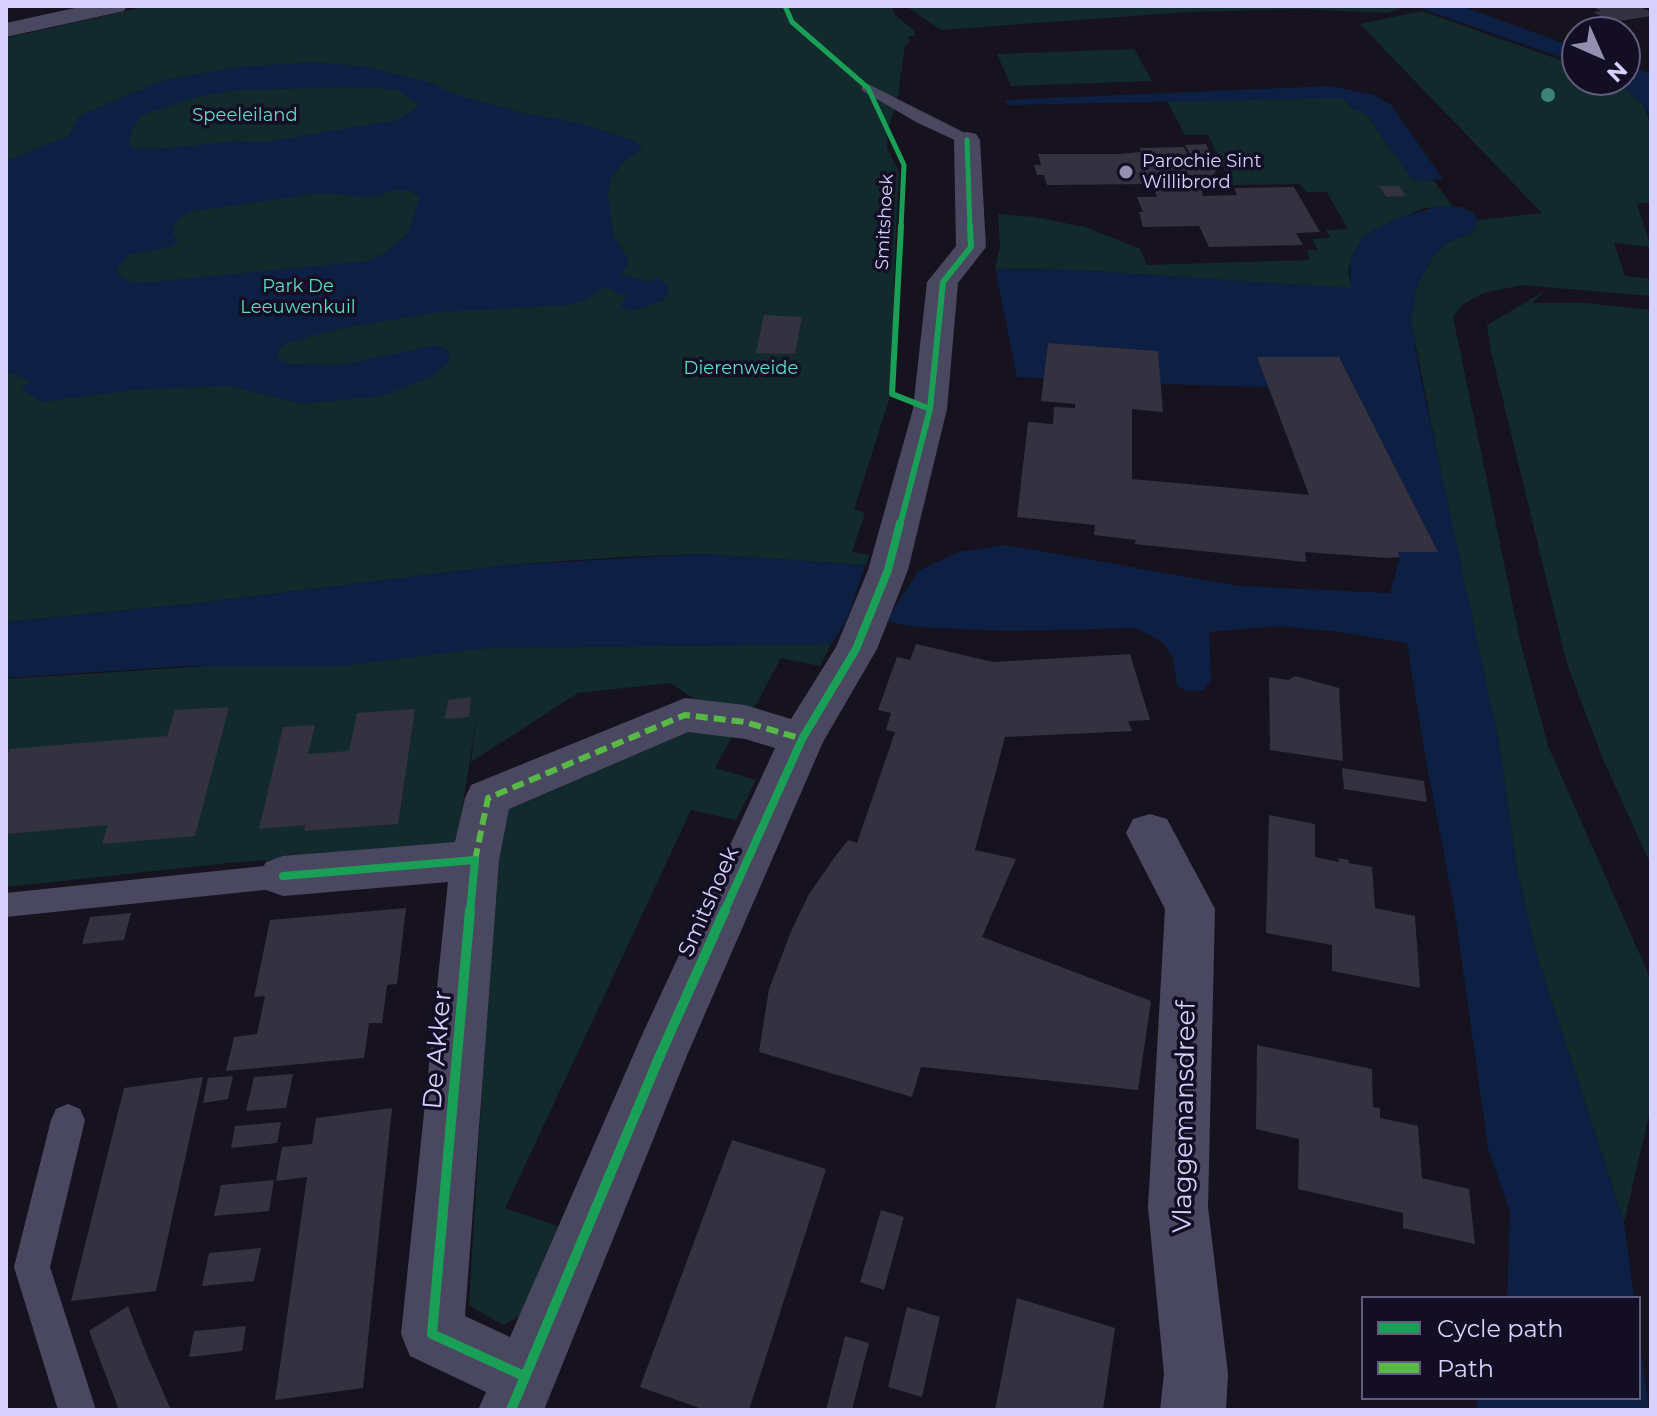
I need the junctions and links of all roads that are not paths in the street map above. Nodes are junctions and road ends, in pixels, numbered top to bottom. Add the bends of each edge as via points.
1 (114, 6) edge
2 (6, 30) edge
3 (868, 88) dead end
4 (967, 140) joint
5 (802, 739) junction
6 (1150, 833) dead end
7 (475, 860) junction
8 (283, 876) joint
9 (6, 905) edge
10 (68, 1120) dead end
11 (518, 1393) edge
12 (77, 1410) edge
13 (1193, 1410) edge

1 - 2 street
3 - 4 lane
4 - 5 street, Smitshoek via 971,247 943,282 930,409 888,570 856,649
5 - 7 street via 745,722 685,715 488,798
5 - 11 street, Smitshoek via 661,1053
6 - 13 street, Vlaggemansdreef via 1190,909 1178,1207 1196,1374
7 - 8 street
7 - 11 street, De Akker via 432,1334
8 - 9 lane
10 - 12 lane via 32,1267

